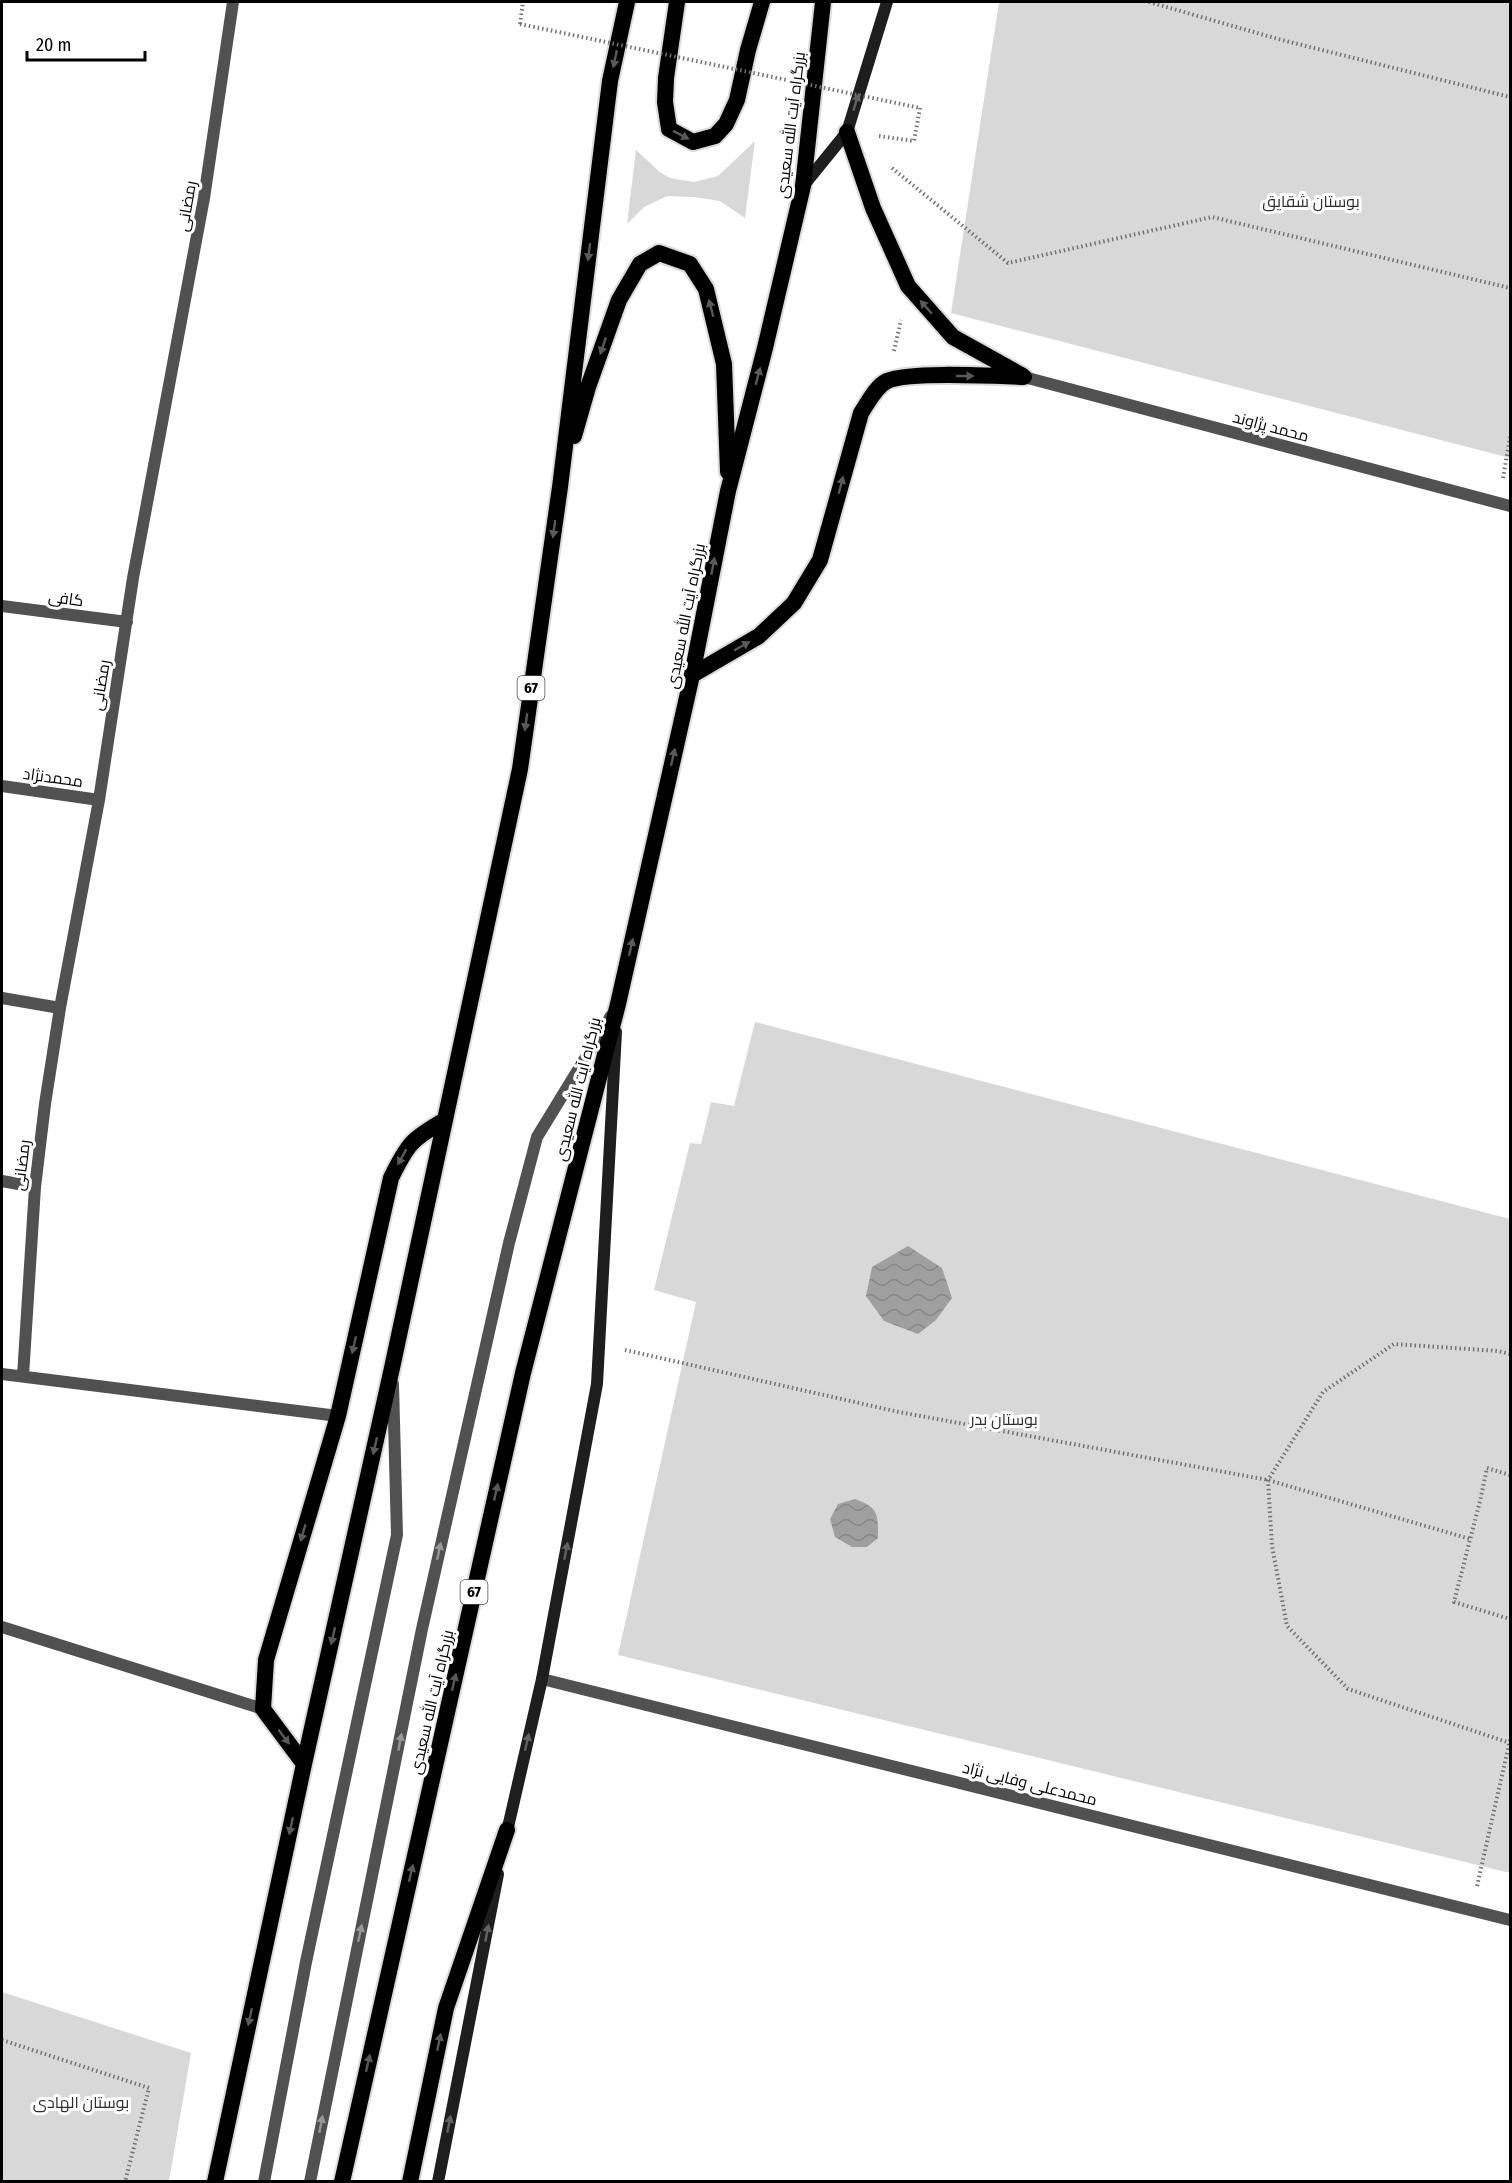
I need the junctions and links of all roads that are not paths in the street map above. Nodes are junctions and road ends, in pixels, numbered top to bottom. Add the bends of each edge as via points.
1 (233, 2) edge
2 (627, 2) edge
3 (677, 2) edge
4 (762, 2) edge
5 (823, 2) edge
6 (888, 2) edge
7 (847, 132) junction
8 (803, 186) junction
9 (1024, 376) junction
10 (560, 488) junction
11 (728, 491) junction
12 (1504, 505) edge
13 (2, 606) edge
14 (127, 622) junction
15 (692, 675) junction
16 (2, 786) edge
17 (99, 800) junction
18 (2, 998) edge
19 (618, 1004) junction
20 (60, 1008) junction
21 (445, 1120) junction
22 (2, 1182) edge
23 (35, 1187) junction
24 (392, 1368) junction
25 (2, 1374) edge
26 (23, 1376) junction
27 (338, 1416) junction
28 (2, 1627) edge
29 (542, 1679) junction
30 (263, 1710) junction
31 (304, 1764) junction
32 (507, 1830) junction
33 (1510, 1920) edge
34 (215, 2181) edge
35 (264, 2181) edge
36 (310, 2181) edge
37 (342, 2181) edge
38 (410, 2181) edge
39 (438, 2181) edge

1 - 14 street, رمضانی via 204,198
2 -> 10 highway, 67 via 610,81
3 -> 4 highway via 665,102 669,129 693,142 715,136 726,124 737,100
5 - 8 highway, بزرگراه آیت الله سعیدی / 67
7 -> 6 main road
7 - 8 main road
9 -> 7 highway via 953,337 909,286 873,208
11 -> 8 highway, بزرگراه آیت الله سعیدی / 67
9 - 12 street, محمد پژاوند
15 -> 9 highway via 759,636 794,603 820,560 861,413 887,381 913,376
11 -> 10 highway via 724,363 706,289 690,264 659,253 640,264 619,300 588,387
10 -> 21 highway, 67 via 520,769
15 -> 11 highway, بزرگراه آیت الله سعیدی / 67
13 - 14 street, کافی
14 - 17 street, رمضانی
19 -> 15 highway, بزرگراه آیت الله سعیدی / 67
16 - 17 street, محمدنژاد
17 - 20 street, رمضانی
18 - 20 street
29 -> 19 main road via 597,1384
36 -> 19 street via 422,1629 508,1243 537,1137
37 -> 19 highway, بزرگراه آیت الله سعیدی / 67 via 523,1373
20 - 23 street, رمضانی
21 - 24 highway, 67
21 -> 27 highway via 418,1136 404,1151 391,1178
22 - 23 street
23 - 26 street, رمضانی
24 -> 31 highway, 67
24 - 35 street via 397,1535 306,1962
25 - 26 street
26 - 27 street
27 -> 30 highway via 266,1660
28 - 30 street
32 -> 29 main road
29 - 33 street, محمدعلی وفایی نژاد
30 -> 31 highway
31 -> 34 highway, 67
38 -> 32 highway via 446,2008
39 -> 32 main road

